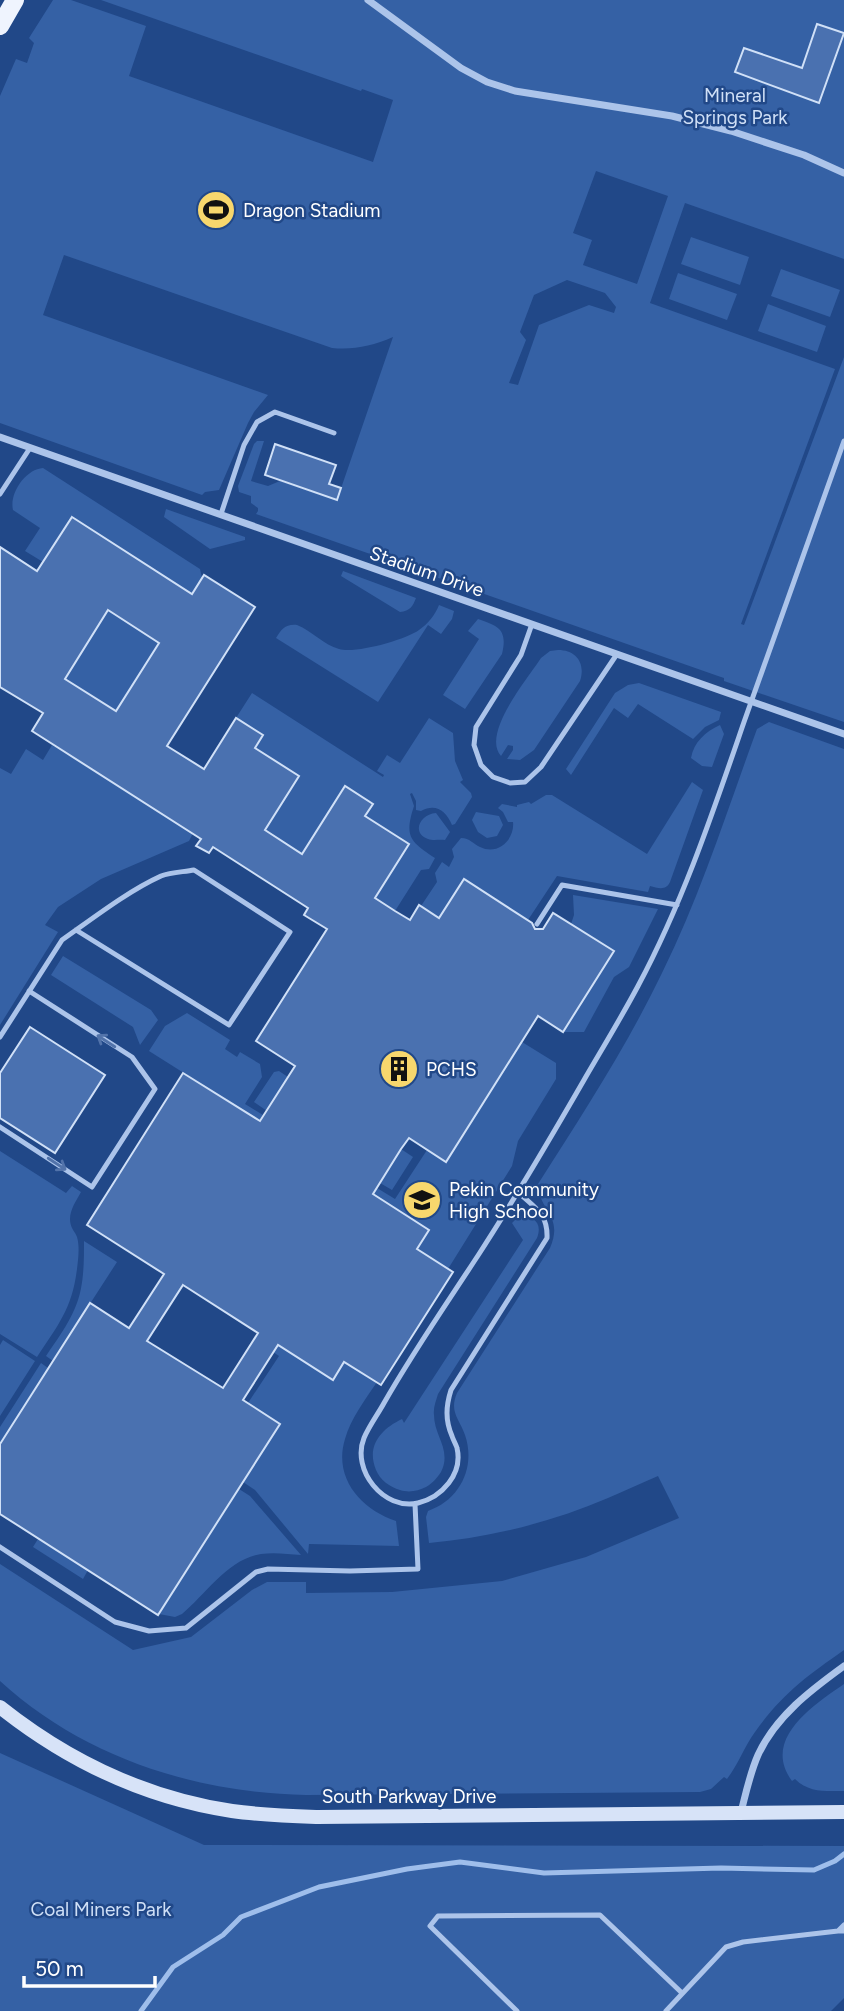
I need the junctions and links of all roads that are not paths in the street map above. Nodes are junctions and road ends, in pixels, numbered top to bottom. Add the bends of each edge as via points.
1 (15, 0) edge
2 (368, 0) edge
3 (0, 26) edge
4 (844, 173) edge
5 (334, 433) dead end
6 (0, 438) edge
7 (844, 441) edge
8 (30, 448) junction
9 (0, 494) edge
10 (220, 514) junction
11 (532, 624) junction
12 (617, 654) junction
13 (751, 701) junction
14 (844, 734) edge
15 (677, 905) junction
16 (537, 924) dead end
17 (76, 930) junction
18 (29, 991) junction
19 (0, 1037) edge
20 (0, 1127) edge
21 (519, 1193) junction
22 (415, 1504) junction
23 (0, 1547) edge
24 (844, 1666) edge
25 (0, 1707) edge
26 (844, 1812) edge
27 (741, 1813) junction
28 (844, 1926) edge
29 (841, 1931) edge
30 (682, 1993) junction
31 (517, 2011) edge
32 (666, 2011) edge

1 - 3 main road
2 - 4 street via 461,68 488,82 731,131
5 - 10 lane via 275,412 257,422
6 - 8 street, Stadium Drive
7 - 13 lane
8 - 9 lane
8 - 10 street, Stadium Drive
10 - 11 street, Stadium Drive
11 - 12 street, Stadium Drive
11 - 12 lane via 520,655 476,727 474,745 481,765 493,777 525,782 541,767
12 - 13 street, Stadium Drive
13 - 14 street, Stadium Drive
13 - 15 lane
15 - 16 lane via 562,885
15 - 21 lane via 639,985
17 - 17 lane via 229,1025 290,932 194,870 163,875
17 - 18 lane via 62,940
18 - 19 lane
20 -> 18 lane via 92,1186 155,1089 132,1057
21 - 22 lane via 547,1224 547,1238 451,1390 446,1416 457,1448 453,1478 445,1490
21 - 22 lane via 364,1438 360,1453 371,1485 398,1502
22 - 23 lane via 418,1569 268,1569 256,1573 186,1628 149,1631 115,1622
24 - 27 street via 804,1696 764,1743
25 - 27 main road, South Parkway Drive via 76,1759 136,1787 232,1811 317,1817
26 - 27 main road, South Parkway Drive
28 - 29 lane
29 - 30 lane via 726,1947
30 - 31 lane via 600,1915 438,1916 430,1926
30 - 32 lane

